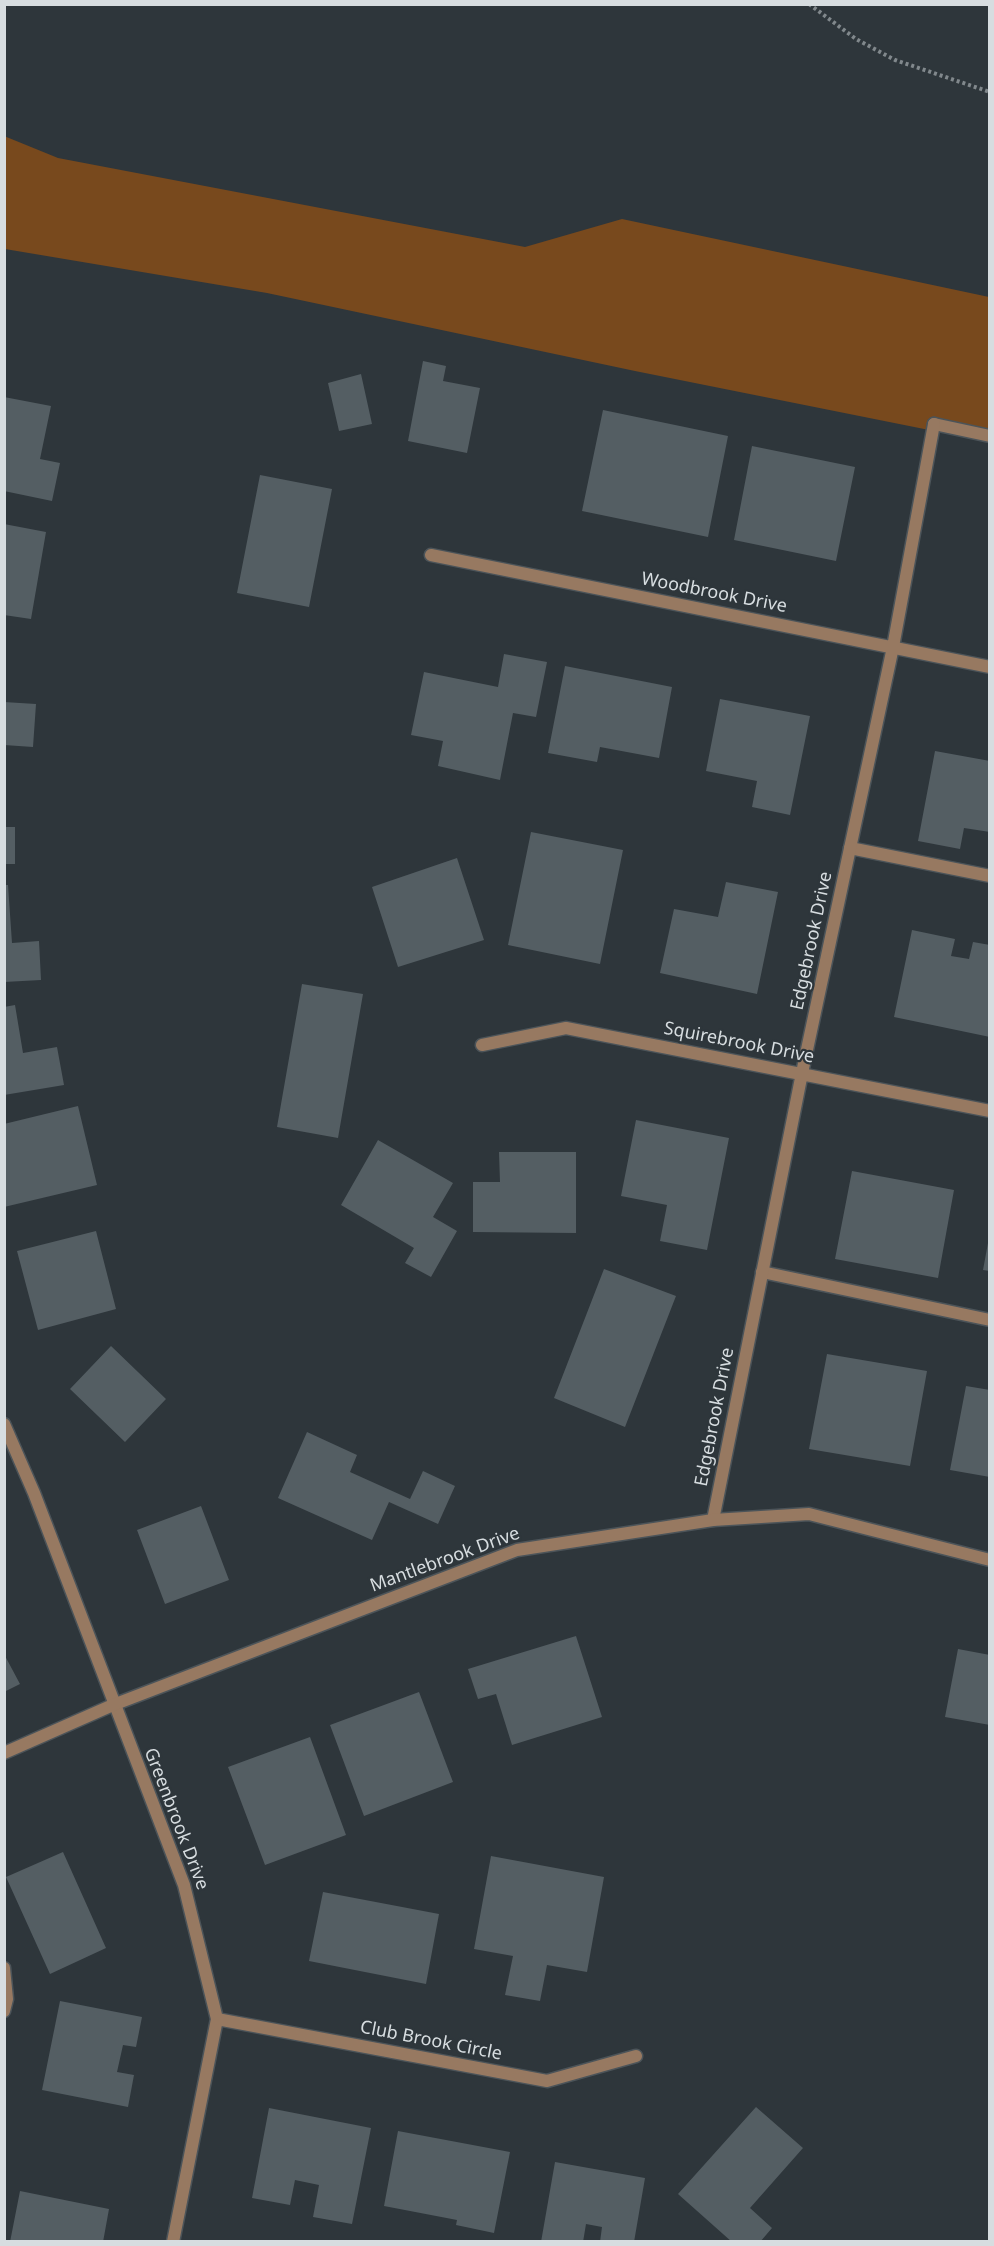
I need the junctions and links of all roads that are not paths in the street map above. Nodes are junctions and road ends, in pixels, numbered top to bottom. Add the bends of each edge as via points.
1 (990, 436) edge
2 (431, 555) dead end
3 (893, 647) junction
4 (990, 667) edge
5 (850, 848) junction
6 (990, 876) edge
7 (483, 1045) dead end
8 (802, 1073) junction
9 (990, 1111) edge
10 (762, 1272) junction
11 (990, 1320) edge
12 (4, 1424) edge
13 (713, 1520) junction
14 (990, 1560) edge
15 (113, 1705) junction
16 (4, 1754) edge
17 (4, 1968) edge
18 (4, 2011) edge
19 (216, 2019) junction
20 (636, 2056) dead end
21 (173, 2241) edge

1 - 3 street, Edgebrook Drive via 934,424
2 - 3 street, Woodbrook Drive
3 - 4 street, Woodbrook Drive
3 - 5 street, Edgebrook Drive
5 - 6 street
5 - 8 street, Edgebrook Drive
7 - 8 street, Squirebrook Drive via 566,1028
8 - 9 street, Squirebrook Drive
8 - 10 street, Edgebrook Drive
10 - 11 street
10 - 13 street, Edgebrook Drive
12 - 15 street, Greenbrook Drive via 34,1492
13 - 14 street, Mantlebrook Drive via 809,1514
13 - 15 street, Mantlebrook Drive via 517,1550
15 - 16 street, Mantlebrook Drive
15 - 19 street, Greenbrook Drive via 184,1885
17 - 18 street
19 - 20 street, Club Brook Circle via 547,2081
19 - 21 street, Greenbrook Drive

